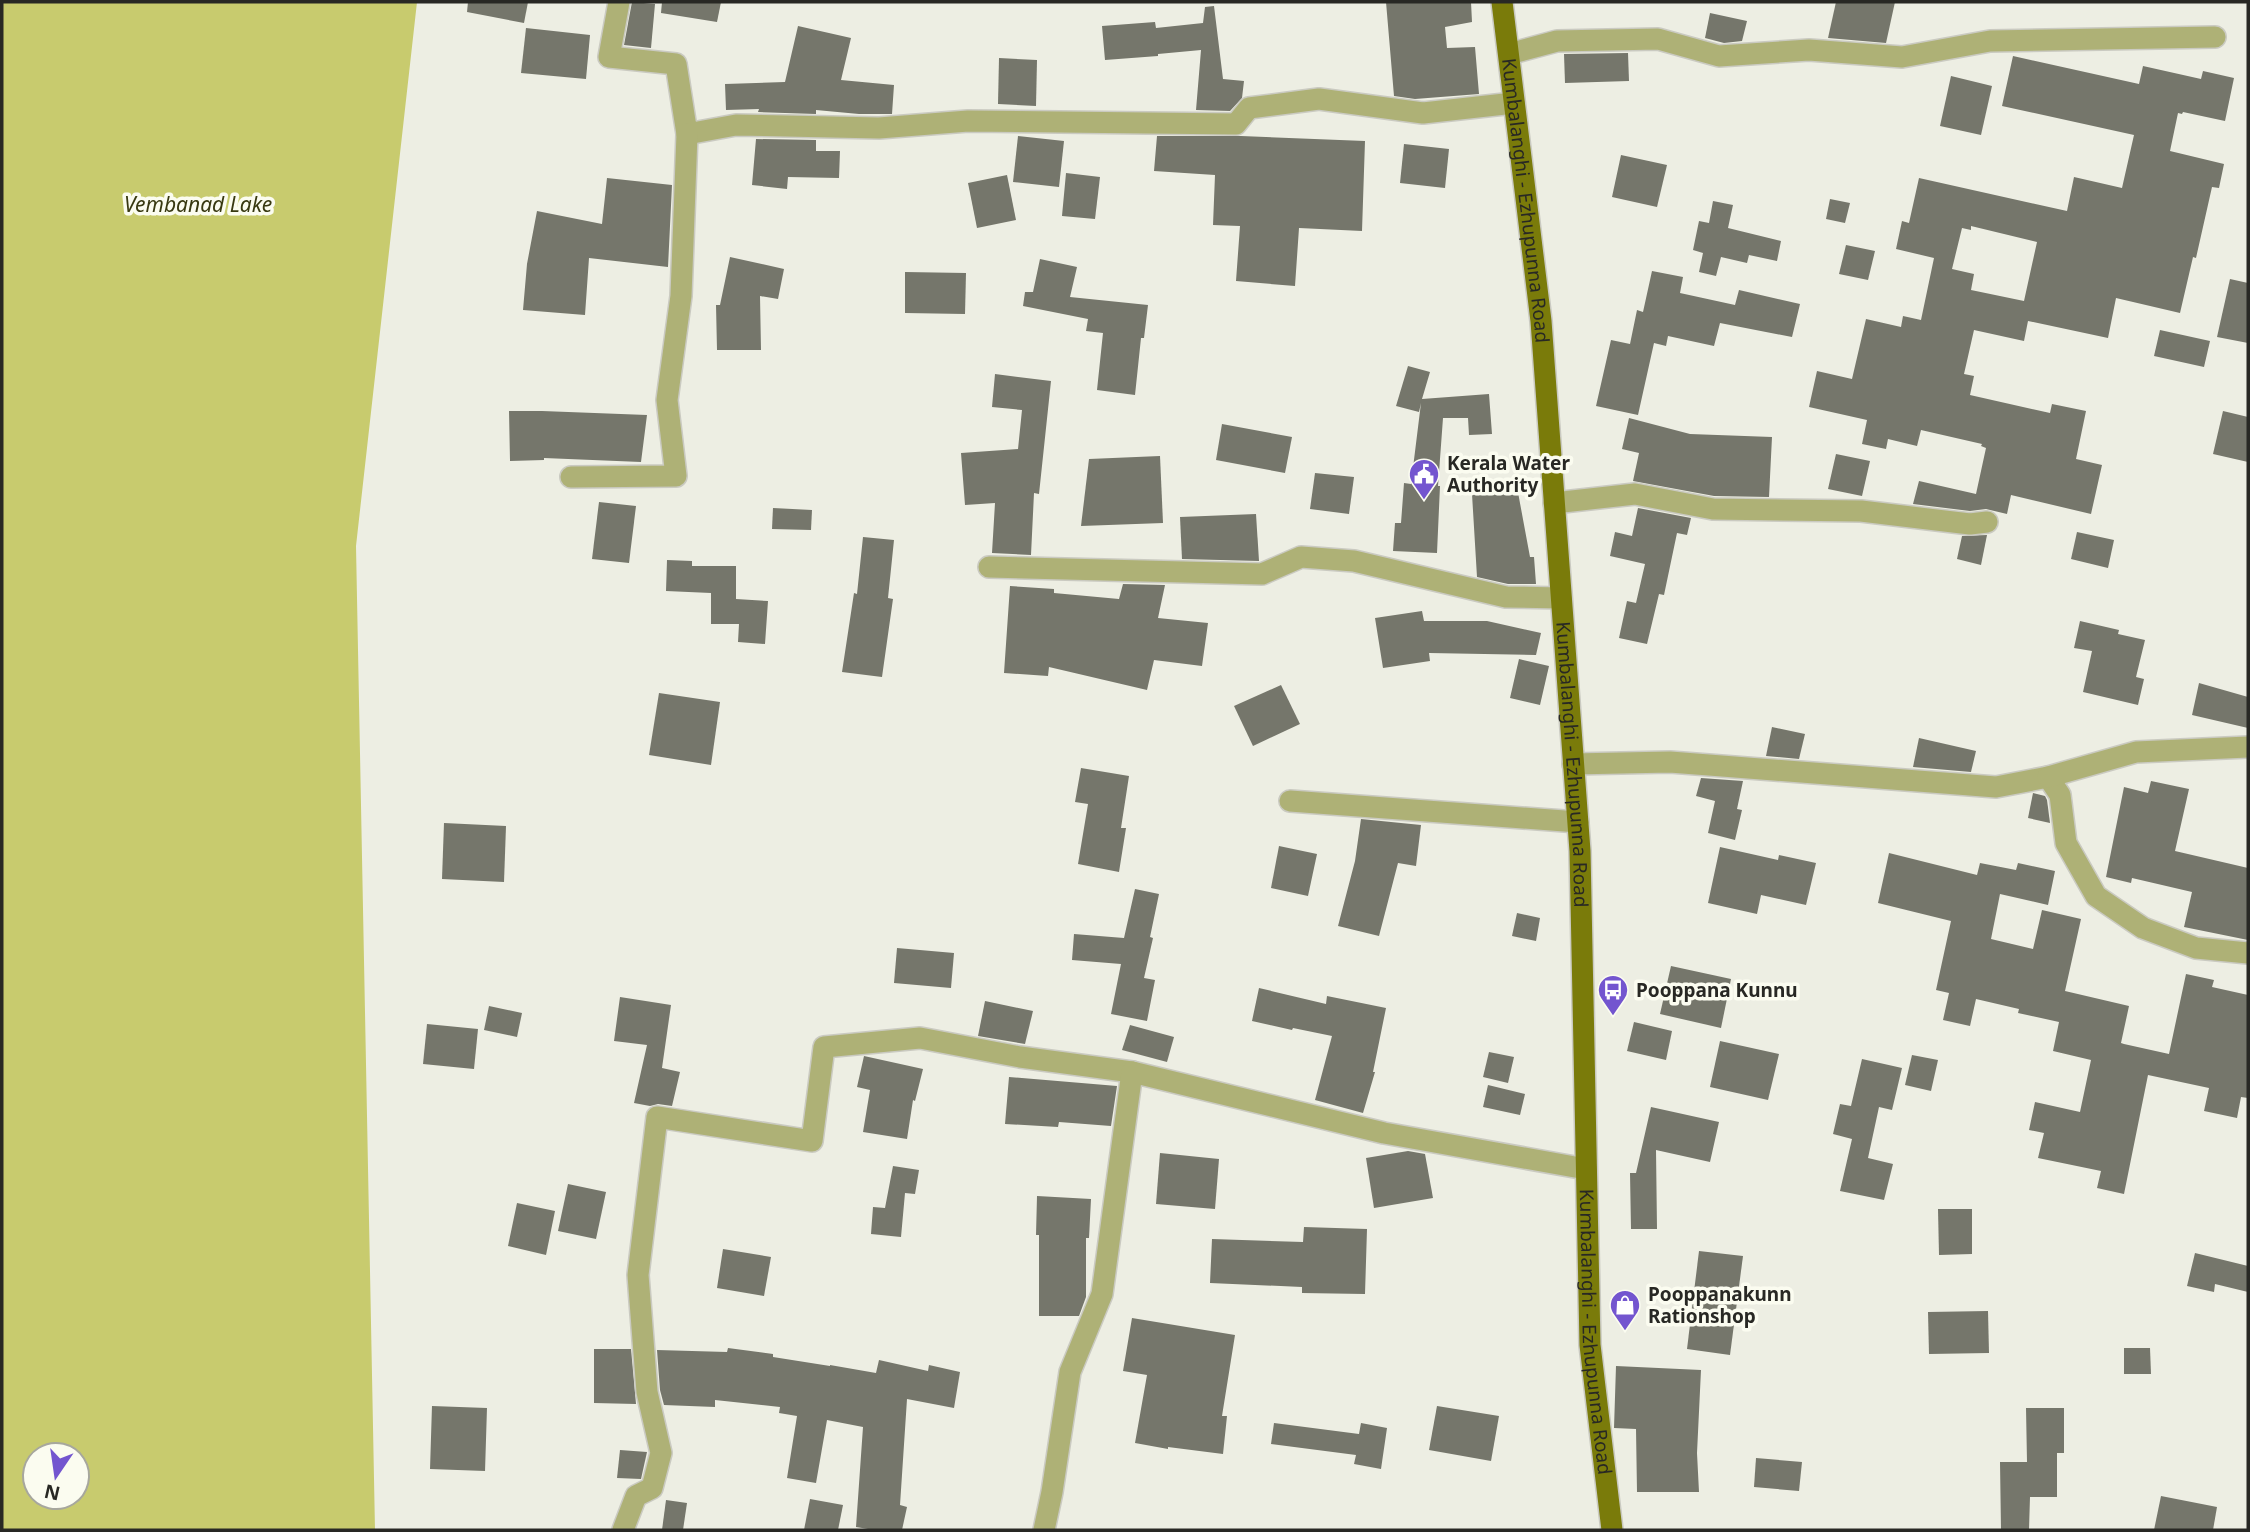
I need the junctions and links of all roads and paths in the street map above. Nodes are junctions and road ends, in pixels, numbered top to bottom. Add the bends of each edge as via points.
1 (619, 2) edge
2 (1502, 2) edge
3 (2216, 37) dead end
4 (1508, 54) junction
5 (1514, 103) junction
6 (687, 134) junction
7 (571, 477) dead end
8 (1554, 503) junction
9 (1987, 522) dead end
10 (989, 567) dead end
11 (1561, 598) junction
12 (2248, 747) edge
13 (1573, 764) junction
14 (2048, 777) junction
15 (1290, 801) dead end
16 (1578, 822) junction
17 (2248, 953) edge
18 (1132, 1072) junction
19 (1586, 1169) junction
20 (624, 1530) edge
21 (1044, 1530) edge
22 (1612, 1530) edge

1 - 6 street via 609,57 676,64
2 - 4 main road, Kumbalanghi - Ezhupunna Road
3 - 4 street via 1990,41 1902,57 1809,50 1719,56 1658,38 1557,41
4 - 5 main road, Kumbalanghi - Ezhupunna Road
5 - 6 street via 1423,113 1319,99 1249,108 1236,124 968,121 879,128 736,125
5 - 8 main road, Kumbalanghi - Ezhupunna Road via 1541,321
6 - 7 street via 681,296 667,400 676,476
8 - 9 street via 1634,494 1713,509 1861,511
8 - 11 main road, Kumbalanghi - Ezhupunna Road
10 - 11 street via 1262,574 1301,557 1354,561 1506,597
11 - 13 main road, Kumbalanghi - Ezhupunna Road
12 - 14 street via 2136,752
13 - 14 street via 1670,762 1996,787
13 - 16 main road, Kumbalanghi - Ezhupunna Road
14 - 17 street via 2060,795 2066,842 2096,896 2143,928 2196,948
15 - 16 street
16 - 19 main road, Kumbalanghi - Ezhupunna Road
18 - 19 street via 1384,1132
18 - 20 street via 920,1038 824,1046 812,1141 657,1117 638,1275 647,1392 661,1453 652,1488 636,1496
18 - 21 street via 1101,1294 1070,1372
19 - 22 main road, Kumbalanghi - Ezhupunna Road via 1590,1345

